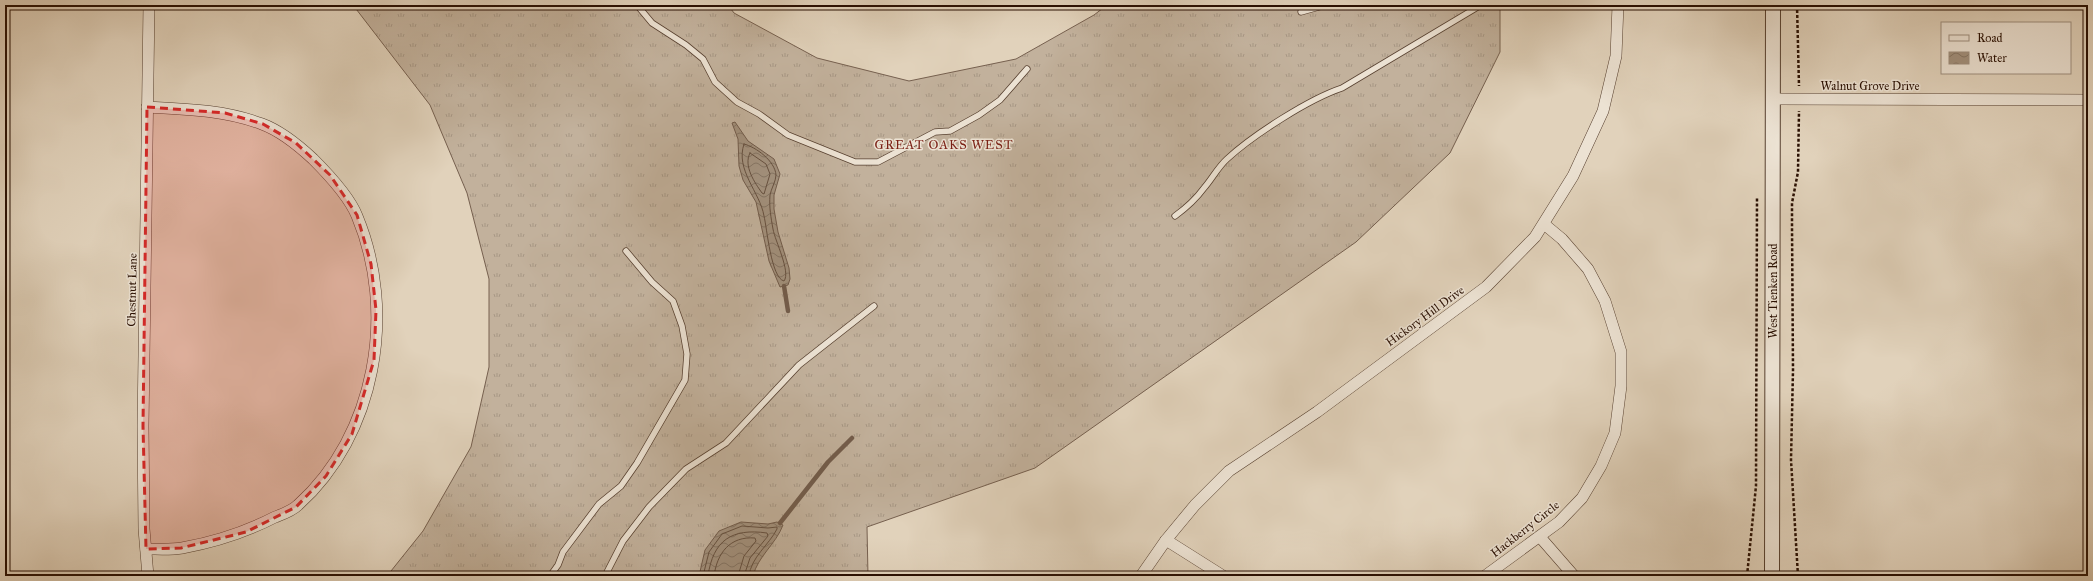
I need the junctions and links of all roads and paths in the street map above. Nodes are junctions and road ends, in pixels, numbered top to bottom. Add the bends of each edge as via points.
1 (149, 5) edge
2 (637, 5) edge
3 (1326, 5) edge
4 (1481, 5) edge
5 (1618, 5) edge
6 (1773, 5) edge
7 (1797, 5) edge
8 (1301, 12) dead end
9 (1027, 69) dead end
10 (1773, 99) junction
11 (1799, 99) junction
12 (2088, 100) edge
13 (147, 107) junction
14 (1757, 191) dead end
15 (1175, 216) dead end
16 (1544, 224) junction
17 (626, 251) dead end
18 (874, 306) dead end
19 (1540, 537) junction
20 (1166, 540) junction
21 (146, 549) junction
22 (148, 576) edge
23 (550, 576) edge
24 (605, 576) edge
25 (1141, 576) edge
26 (1223, 576) edge
27 (1485, 576) edge
28 (1574, 576) edge
29 (1747, 576) edge
30 (1772, 576) edge
31 (1798, 576) edge

1 - 13 street, Chestnut Lane
2 - 9 lane via 652,23 703,59 715,82 737,102 788,135 855,162 878,162 935,132 950,131 1000,100
3 - 8 lane
4 - 15 lane via 1342,88 1328,93 1270,127 1226,159 1188,207
5 - 16 street, Hickory Hill Drive via 1616,56 1603,111 1573,176
6 - 10 street, West Tienken Road
7 - 11 path
10 - 11 street, Walnut Grove Drive
10 - 30 street, West Tienken Road
11 - 12 street, Walnut Grove Drive
11 - 31 path via 1798,172 1792,203 1791,460
13 - 21 street, Chestnut Lane via 143,426
13 - 21 street via 225,113 263,124 296,143 330,175 357,215 371,264 376,310 374,360 365,399 352,434 321,481 296,507 246,532 181,548
14 - 29 path via 1756,486
16 - 19 street, Hackberry Circle via 1562,239 1588,269 1605,301 1621,352 1615,433 1601,466 1582,498
16 - 20 street, Hickory Hill Drive via 1535,237 1486,287 1317,412 1229,471 1195,505
17 - 23 lane via 652,282 673,301 682,326 687,354 684,380 637,463 621,486 599,504 563,552
18 - 24 lane via 799,365 726,443 686,469 649,507 623,541
19 - 27 street, Hackberry Circle
19 - 28 street
20 - 25 street, Hickory Hill Drive
20 - 26 street
21 - 22 street, Chestnut Lane

